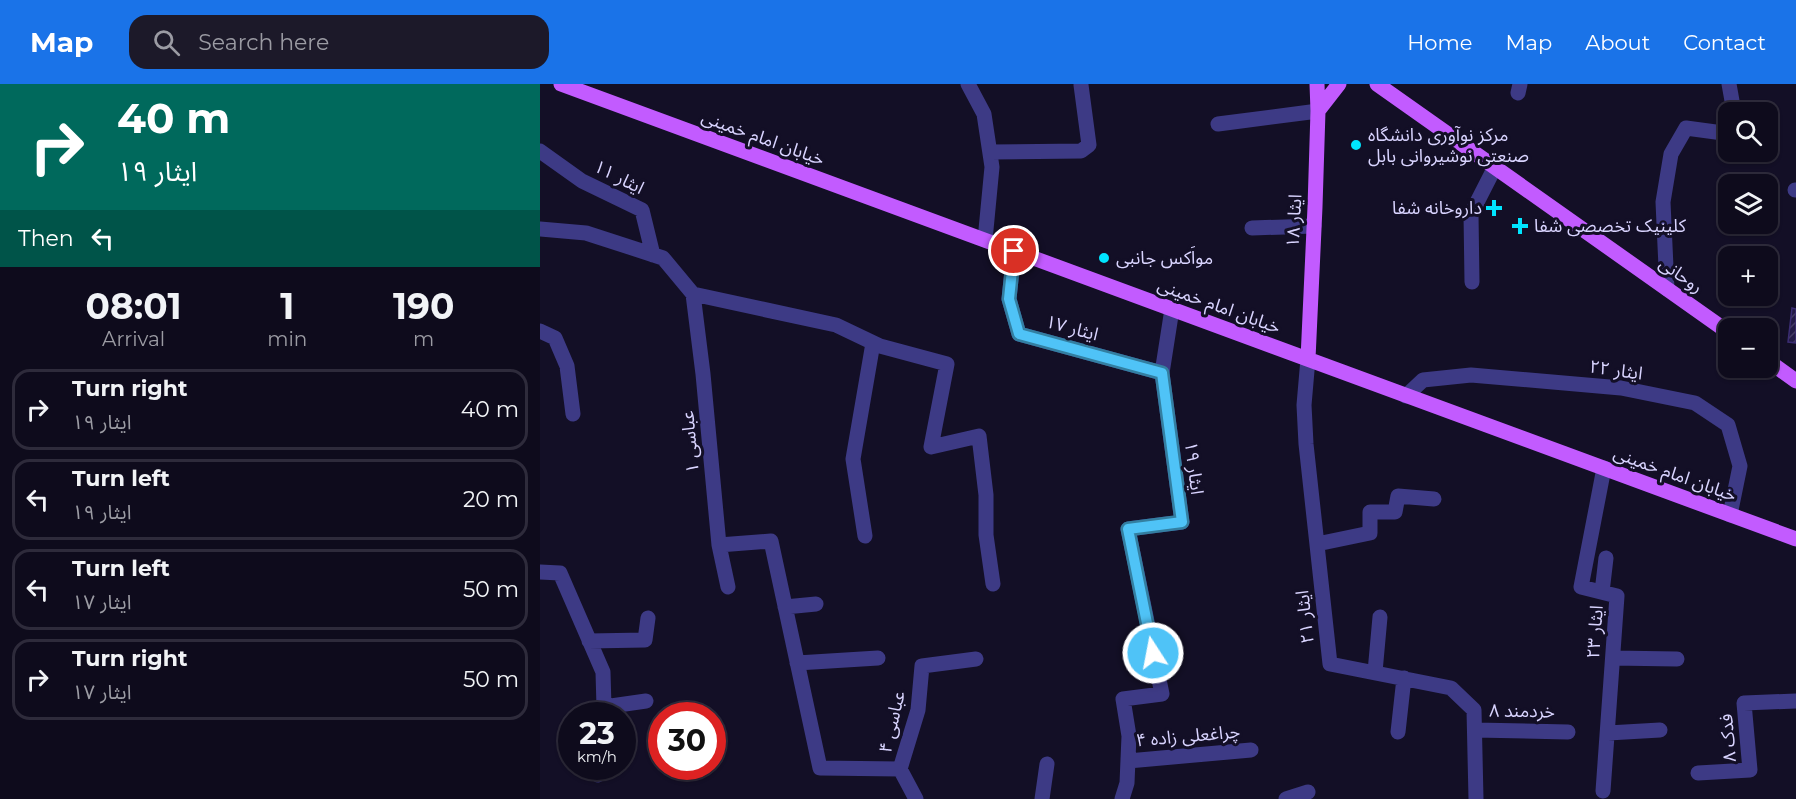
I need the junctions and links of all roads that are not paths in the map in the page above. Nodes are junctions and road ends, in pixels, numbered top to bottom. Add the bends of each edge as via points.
1 (561, 84) edge
2 (968, 84) edge
3 (1317, 84) edge
4 (1339, 84) edge
5 (1729, 84) edge
6 (1081, 85) edge
7 (1381, 85) edge
8 (581, 88) edge
9 (1732, 102) edge
10 (1318, 111) junction
11 (1218, 124) dead end
12 (1718, 132) edge
13 (540, 151) edge
14 (990, 152) junction
15 (1495, 167) junction
16 (1314, 226) junction
17 (1252, 228) dead end
18 (540, 229) edge
19 (985, 240) junction
20 (1014, 251) junction
21 (653, 255) junction
22 (1472, 282) dead end
23 (1667, 289) junction
24 (693, 294) junction
25 (1172, 309) junction
26 (1718, 325) edge
27 (540, 331) edge
28 (873, 343) junction
29 (1308, 359) junction
30 (1778, 368) edge
31 (1162, 373) junction
32 (1796, 381) edge
33 (1406, 396) junction
34 (573, 414) dead end
35 (1604, 468) junction
36 (1434, 499) dead end
37 (1730, 515) junction
38 (865, 536) dead end
39 (1796, 539) edge
40 (1317, 544) junction
41 (720, 545) junction
42 (1606, 558) dead end
43 (540, 572) edge
44 (993, 584) dead end
45 (728, 587) dead end
46 (1602, 592) junction
47 (816, 604) dead end
48 (785, 607) junction
49 (1380, 617) dead end
50 (648, 618) dead end
51 (589, 641) junction
52 (878, 658) dead end
53 (1613, 658) junction
54 (976, 659) dead end
55 (1677, 659) dead end
56 (797, 663) junction
57 (1375, 672) junction
58 (1404, 678) junction
59 (646, 701) dead end
60 (1796, 701) edge
61 (601, 702) edge
62 (636, 703) edge
63 (1474, 730) junction
64 (1660, 730) dead end
65 (1398, 732) dead end
66 (1568, 732) dead end
67 (1608, 733) junction
68 (1251, 750) dead end
69 (1128, 761) junction
70 (1047, 764) dead end
71 (900, 769) junction
72 (1698, 773) dead end
73 (1603, 791) dead end
74 (1308, 792) dead end
75 (916, 799) edge
76 (1042, 799) edge
77 (1122, 799) edge
78 (1286, 799) edge
79 (1476, 799) edge

1 - 8 main road, خیابان امام خمینی
2 - 14 street via 984,114
3 - 10 main road, ایثار ۱۸
4 - 10 main road
5 - 9 street
6 - 14 street via 1089,145 1081,151
7 - 15 main road, روحانی
8 - 19 main road, خیابان امام خمینی
10 - 11 street
10 - 16 main road, ایثار ۱۸
12 - 23 street via 1686,128 1671,154 1663,202
13 - 21 street, ایثار ۱۱ via 582,181 642,210
14 - 19 street
15 - 22 street via 1471,214
15 - 23 main road, روحانی
16 - 17 street
16 - 29 main road, ایثار ۱۸
18 - 21 street via 586,233
19 - 20 main road, خیابان امام خمینی
20 - 25 main road, خیابان امام خمینی
20 - 31 street, ایثار ۱۷ via 1009,299 1019,334
21 - 24 street via 663,258
23 - 26 main road, روحانی
24 - 28 street via 836,325
24 - 41 street, عباسی ۱
25 - 29 main road, خیابان امام خمینی
25 - 31 street, ایثار ١٩
27 - 34 street via 555,338 567,366
28 - 38 street via 853,459
28 - 44 street via 947,364 931,447 980,436
29 - 33 main road, خیابان امام خمینی
29 - 40 street, ایثار ۲۱ via 1304,405
30 - 32 main road
31 - 69 street, ایثار ١٩ via 1182,522 1128,529 1162,694 1123,699 1129,736
33 - 35 main road, خیابان امام خمینی
33 - 37 street, ایثار ۲۲ via 1423,380 1472,375 1621,388 1695,403 1728,425 1740,466
35 - 37 main road, خیابان امام خمینی
35 - 46 street, ایثار ۲۳ via 1581,587
36 - 40 street via 1398,496 1395,512 1370,512 1370,533
37 - 39 main road, خیابان امام خمینی
40 - 57 street, ایثار ۲۱ via 1330,663
41 - 45 street, عباسی ۱
41 - 48 street via 771,542
42 - 46 street
43 - 51 street via 560,573
46 - 53 street, ایثار ۲۳ via 1617,596
47 - 48 street
48 - 56 street
49 - 57 street
50 - 51 street via 645,640
51 - 61 street via 603,672
52 - 56 street
53 - 55 street
53 - 67 street, ایثار ۲۳
54 - 71 street, عباسی ۴ via 922,666 918,710
56 - 71 street via 820,768
57 - 58 street, ایثار ۲۱
58 - 63 street, ایثار ۲۱ via 1451,688 1474,710
58 - 65 street
59 - 62 street
60 - 72 street, فدک ۸ via 1744,703 1750,770
63 - 66 street, خردمند ۸
63 - 79 street, ایثار ۲۱
64 - 67 street
67 - 73 street, ایثار ۲۳
68 - 69 street, چراغعلی زاده ۴
69 - 77 street, ایثار ١٩
70 - 76 street
71 - 75 street
74 - 78 street

